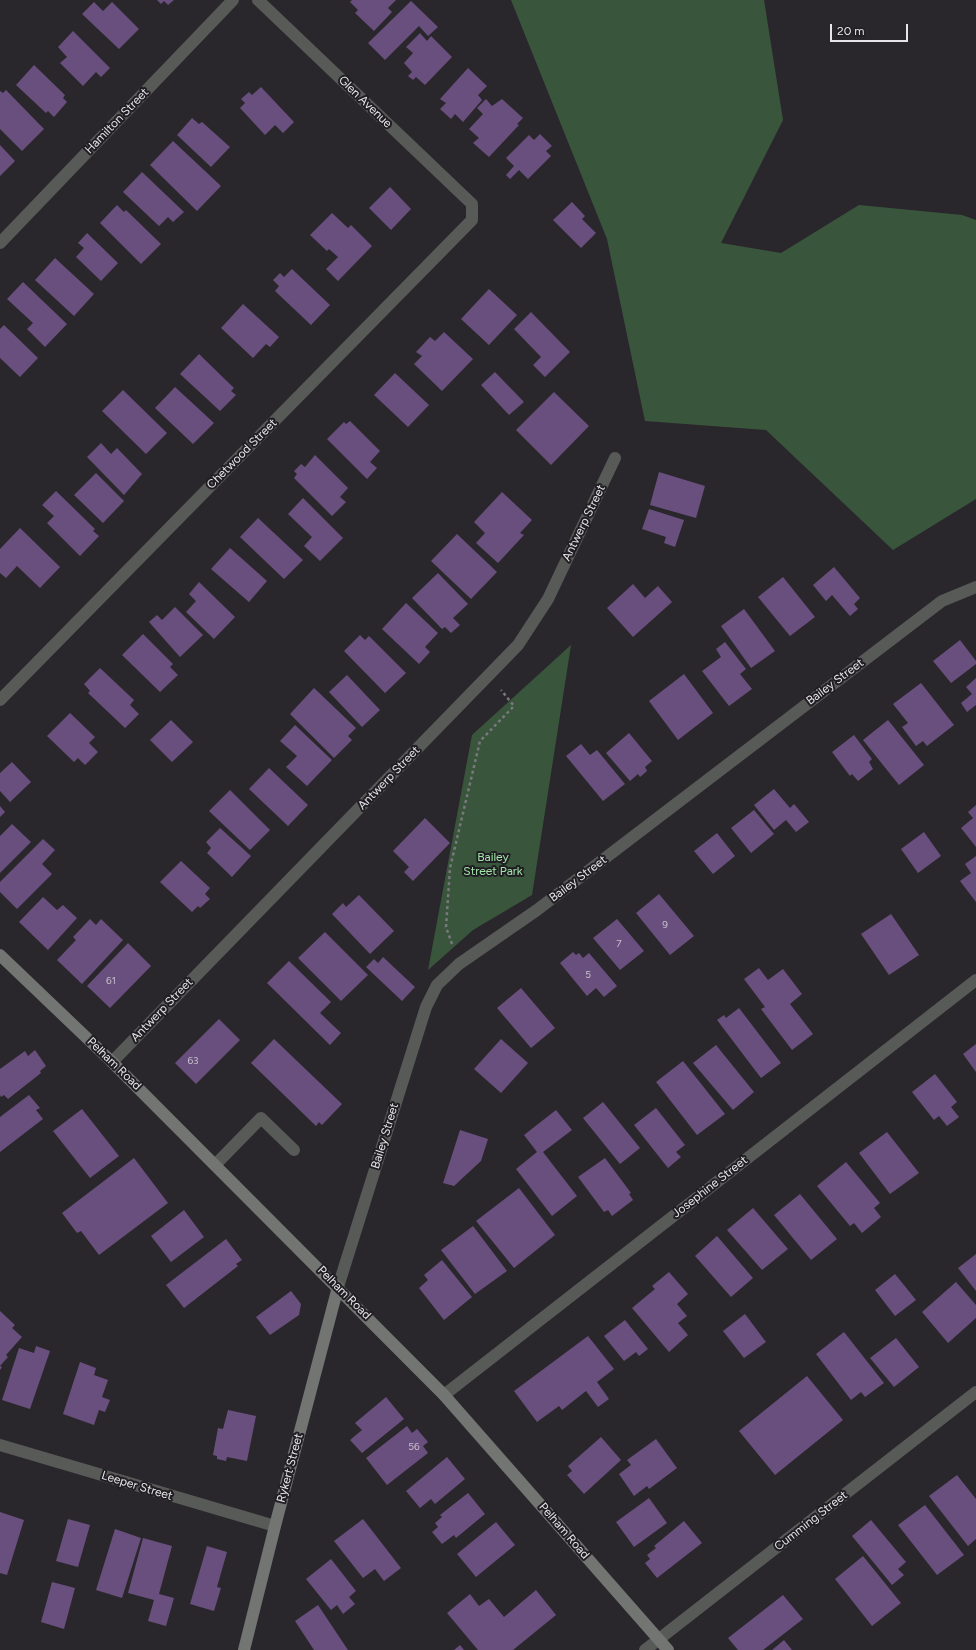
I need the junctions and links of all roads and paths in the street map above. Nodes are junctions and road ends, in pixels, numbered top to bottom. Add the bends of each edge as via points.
1 (233, 0) edge
2 (258, 0) edge
3 (472, 204) joint
4 (0, 243) edge
5 (616, 458) dead end
6 (976, 587) edge
7 (489, 675) junction
8 (0, 700) edge
9 (0, 955) edge
10 (459, 964) junction
11 (976, 980) edge
12 (112, 1062) junction
13 (294, 1150) dead end
14 (215, 1165) junction
15 (338, 1287) junction
16 (976, 1392) edge
17 (444, 1395) junction
18 (0, 1445) edge
19 (275, 1526) junction
20 (659, 1639) junction
21 (244, 1650) edge
22 (645, 1650) edge
23 (668, 1650) edge

1 - 4 street, Hamilton Street
2 - 3 street, Glen Avenue
3 - 8 street, Chetwood Street via 472,220
5 - 7 street, Antwerp Street via 548,599 518,645
6 - 10 street, Bailey Street via 942,601 537,910
7 - 10 path via 514,706 480,741 450,868 446,927
7 - 12 street, Antwerp Street
9 - 12 main road, Pelham Road
10 - 15 street, Bailey Street via 437,985 426,1007
11 - 17 street, Josephine Street
12 - 14 main road, Pelham Road
13 - 14 street via 261,1118
14 - 15 main road, Pelham Road
15 - 17 main road, Pelham Road
15 - 19 main road, Rykert Street
16 - 20 street, Cumming Street
17 - 20 main road, Pelham Road
18 - 19 street, Leeper Street
19 - 21 main road, Rykert Street
20 - 22 street, Cumming Street
20 - 23 main road, Pelham Road

